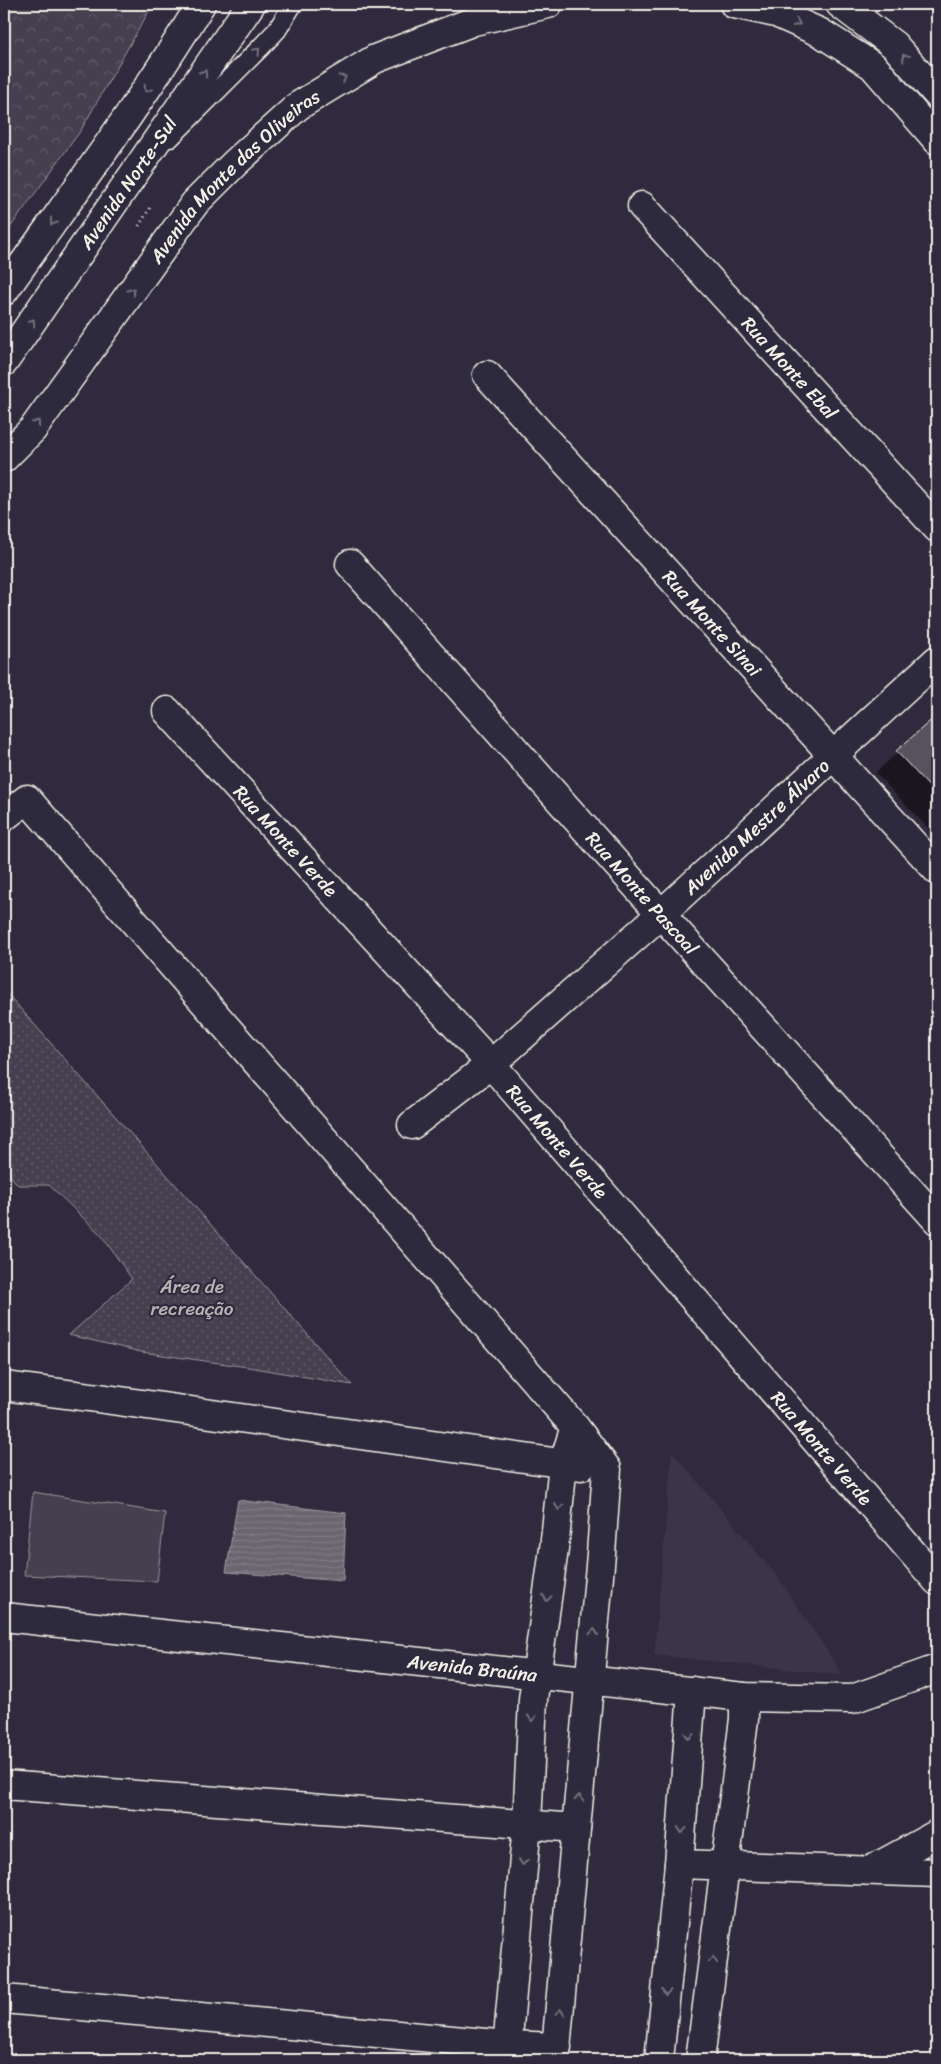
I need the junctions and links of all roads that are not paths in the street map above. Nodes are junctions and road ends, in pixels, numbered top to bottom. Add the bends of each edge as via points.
1 (201, 4) edge
2 (251, 4) edge
3 (293, 4) edge
4 (548, 4) edge
5 (734, 4) edge
6 (840, 4) edge
7 (937, 94) edge
8 (937, 140) edge
9 (136, 172) junction
10 (642, 206) dead end
11 (4, 291) edge
12 (4, 362) edge
13 (487, 374) dead end
14 (4, 458) edge
15 (937, 528) edge
16 (350, 564) dead end
17 (937, 660) edge
18 (168, 711) dead end
19 (833, 756) junction
20 (4, 818) edge
21 (937, 870) edge
22 (661, 914) junction
23 (491, 1064) junction
24 (412, 1125) dead end
25 (937, 1220) edge
26 (8, 1381) edge
27 (575, 1427) junction
28 (563, 1464) junction
29 (607, 1469) junction
30 (937, 1581) edge
31 (4, 1618) edge
32 (937, 1669) edge
33 (536, 1674) junction
34 (590, 1681) junction
35 (692, 1691) junction
36 (744, 1697) junction
37 (4, 1785) edge
38 (527, 1824) junction
39 (576, 1828) junction
40 (937, 1834) edge
41 (679, 1864) junction
42 (725, 1865) junction
43 (870, 1871) junction
44 (937, 1873) edge
45 (4, 1999) edge
46 (507, 2052) edge
47 (556, 2054) edge
48 (659, 2060) edge
49 (700, 2060) edge

1 -> 11 street, Avenida Norte-Sul via 141,98
9 -> 2 street, Avenida Norte-Sul
9 -> 3 lane via 260,48
14 -> 4 street, Avenida Monte das Oliveiras via 33,429 195,203 298,106 375,59 474,21
5 -> 8 street via 776,13 821,33 872,66
7 -> 6 street via 894,45
12 -> 9 street, Avenida Norte-Sul
10 - 15 street, Rua Monte Ebal
13 - 19 street, Rua Monte Sinai
16 - 22 street, Rua Monte Pascoal
17 - 19 street, Avenida Mestre Álvaro
18 - 23 street, Rua Monte Verde
19 - 21 street, Rua Monte Sinai
19 - 22 street, Avenida Mestre Álvaro
20 - 27 street via 27,799
22 - 23 street, Avenida Mestre Álvaro
22 - 25 street, Rua Monte Pascoal
23 - 24 street, Avenida Mestre Álvaro
23 - 30 street, Rua Monte Verde
26 - 28 street
27 - 28 street
27 - 29 street
28 - 29 street
28 -> 33 street
34 -> 29 street
31 - 33 street, Avenida Braúna
32 - 36 street, Avenida Braúna via 852,1699
33 - 34 street, Avenida Braúna
33 -> 38 street
34 - 35 street, Avenida Braúna
39 -> 34 street
35 - 36 street, Avenida Braúna
35 -> 41 street
36 - 42 street
37 - 38 street
38 - 39 street
38 -> 46 street
47 -> 39 street
40 - 43 street
41 - 42 street
41 -> 48 street
42 - 43 street
49 -> 42 street
43 - 44 street
45 - 46 street
46 - 47 street

